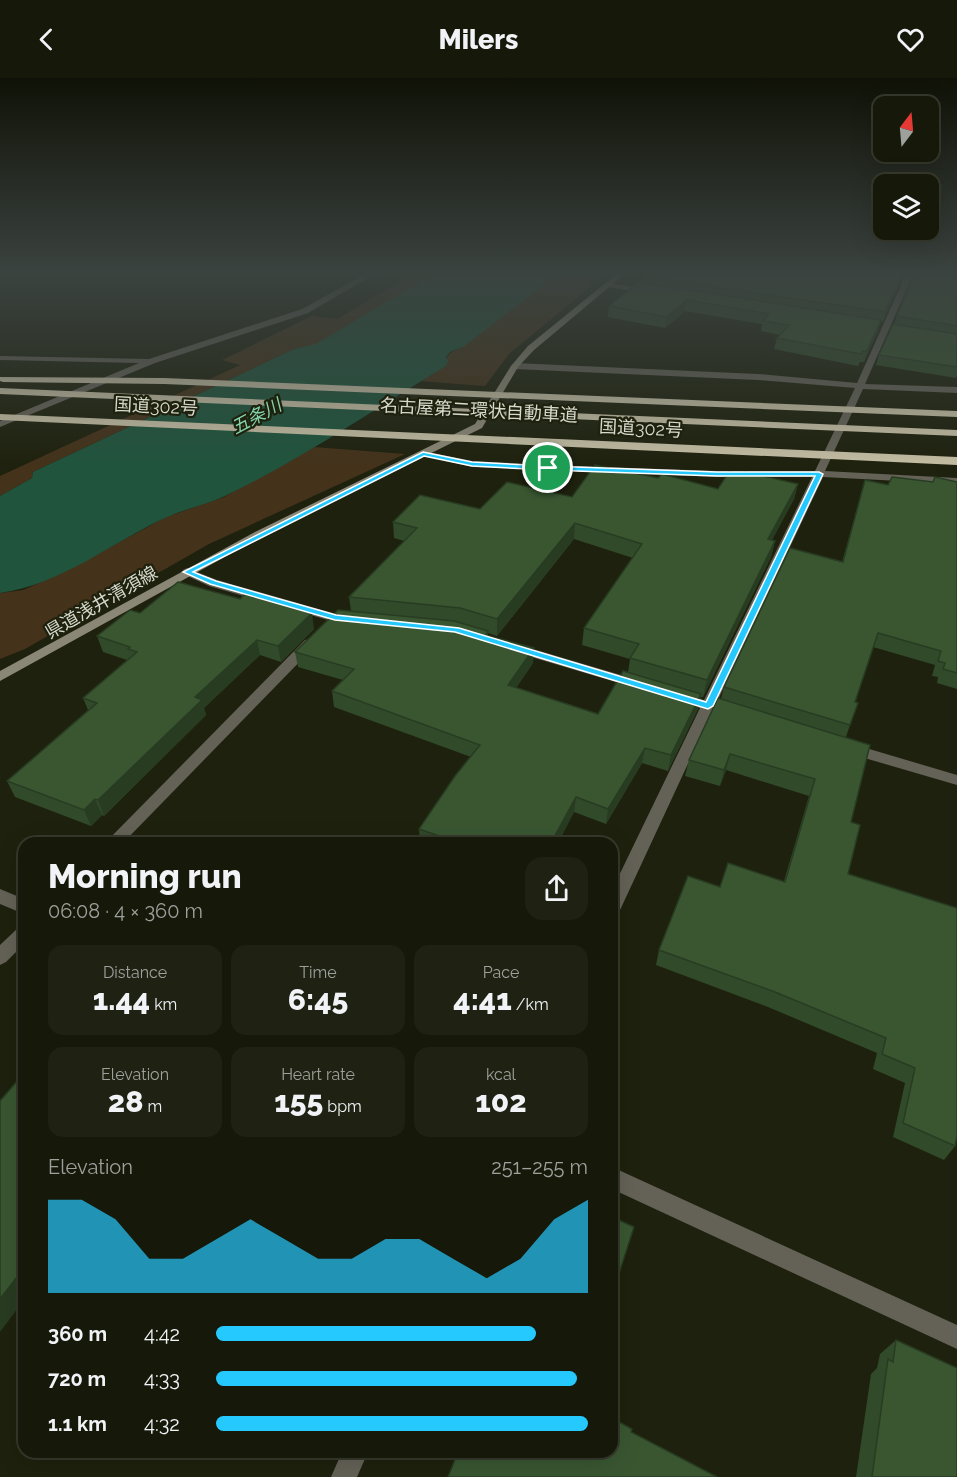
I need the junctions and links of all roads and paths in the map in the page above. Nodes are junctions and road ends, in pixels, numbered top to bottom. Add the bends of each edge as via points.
1 (225, 337) edge
2 (544, 337) edge
3 (881, 337) edge
4 (0, 358) edge
5 (152, 361) junction
6 (515, 366) junction
7 (0, 381) edge
8 (861, 386) junction
9 (957, 390) edge
10 (0, 391) edge
11 (0, 407) edge
12 (957, 414) edge
13 (0, 417) edge
14 (957, 423) edge
15 (0, 424) edge
16 (957, 433) edge
17 (957, 450) edge
18 (423, 454) junction
19 (957, 460) edge
20 (819, 474) junction
21 (957, 481) edge
22 (187, 572) junction
23 (335, 618) junction
24 (368, 621) edge
25 (502, 644) edge
26 (26, 664) joint
27 (0, 675) edge
28 (708, 706) junction
29 (742, 716) edge
30 (833, 743) edge
31 (957, 780) edge
32 (119, 837) edge
33 (618, 895) edge
34 (0, 896) edge
35 (18, 905) edge
36 (18, 939) edge
37 (0, 957) edge
38 (618, 1181) edge
39 (957, 1337) edge
40 (352, 1458) edge
41 (344, 1477) edge

1 - 5 street
2 - 6 main road, 県道浅井清須線
3 - 8 street
4 - 5 street
5 - 15 street
6 - 8 street via 758,377
6 - 18 main road, 県道浅井清須線 via 478,426
7 - 12 highway via 164,381
7 - 14 highway, 国道302号
8 - 9 street
8 - 20 street
10 - 16 highway, 名古屋第二環状自動車道
11 - 17 highway, 名古屋第二環状自動車道
13 - 19 highway, 国道302号
18 - 20 street via 472,464 548,468
18 - 22 main road, 県道浅井清須線
20 - 21 street
20 - 28 street
22 - 23 street
22 - 26 main road, 県道浅井清須線
23 - 24 street
23 - 32 street
25 - 28 street
26 - 27 street
28 - 29 street
28 - 33 street
30 - 31 street
34 - 35 street
36 - 37 street
38 - 39 street
40 - 41 street

